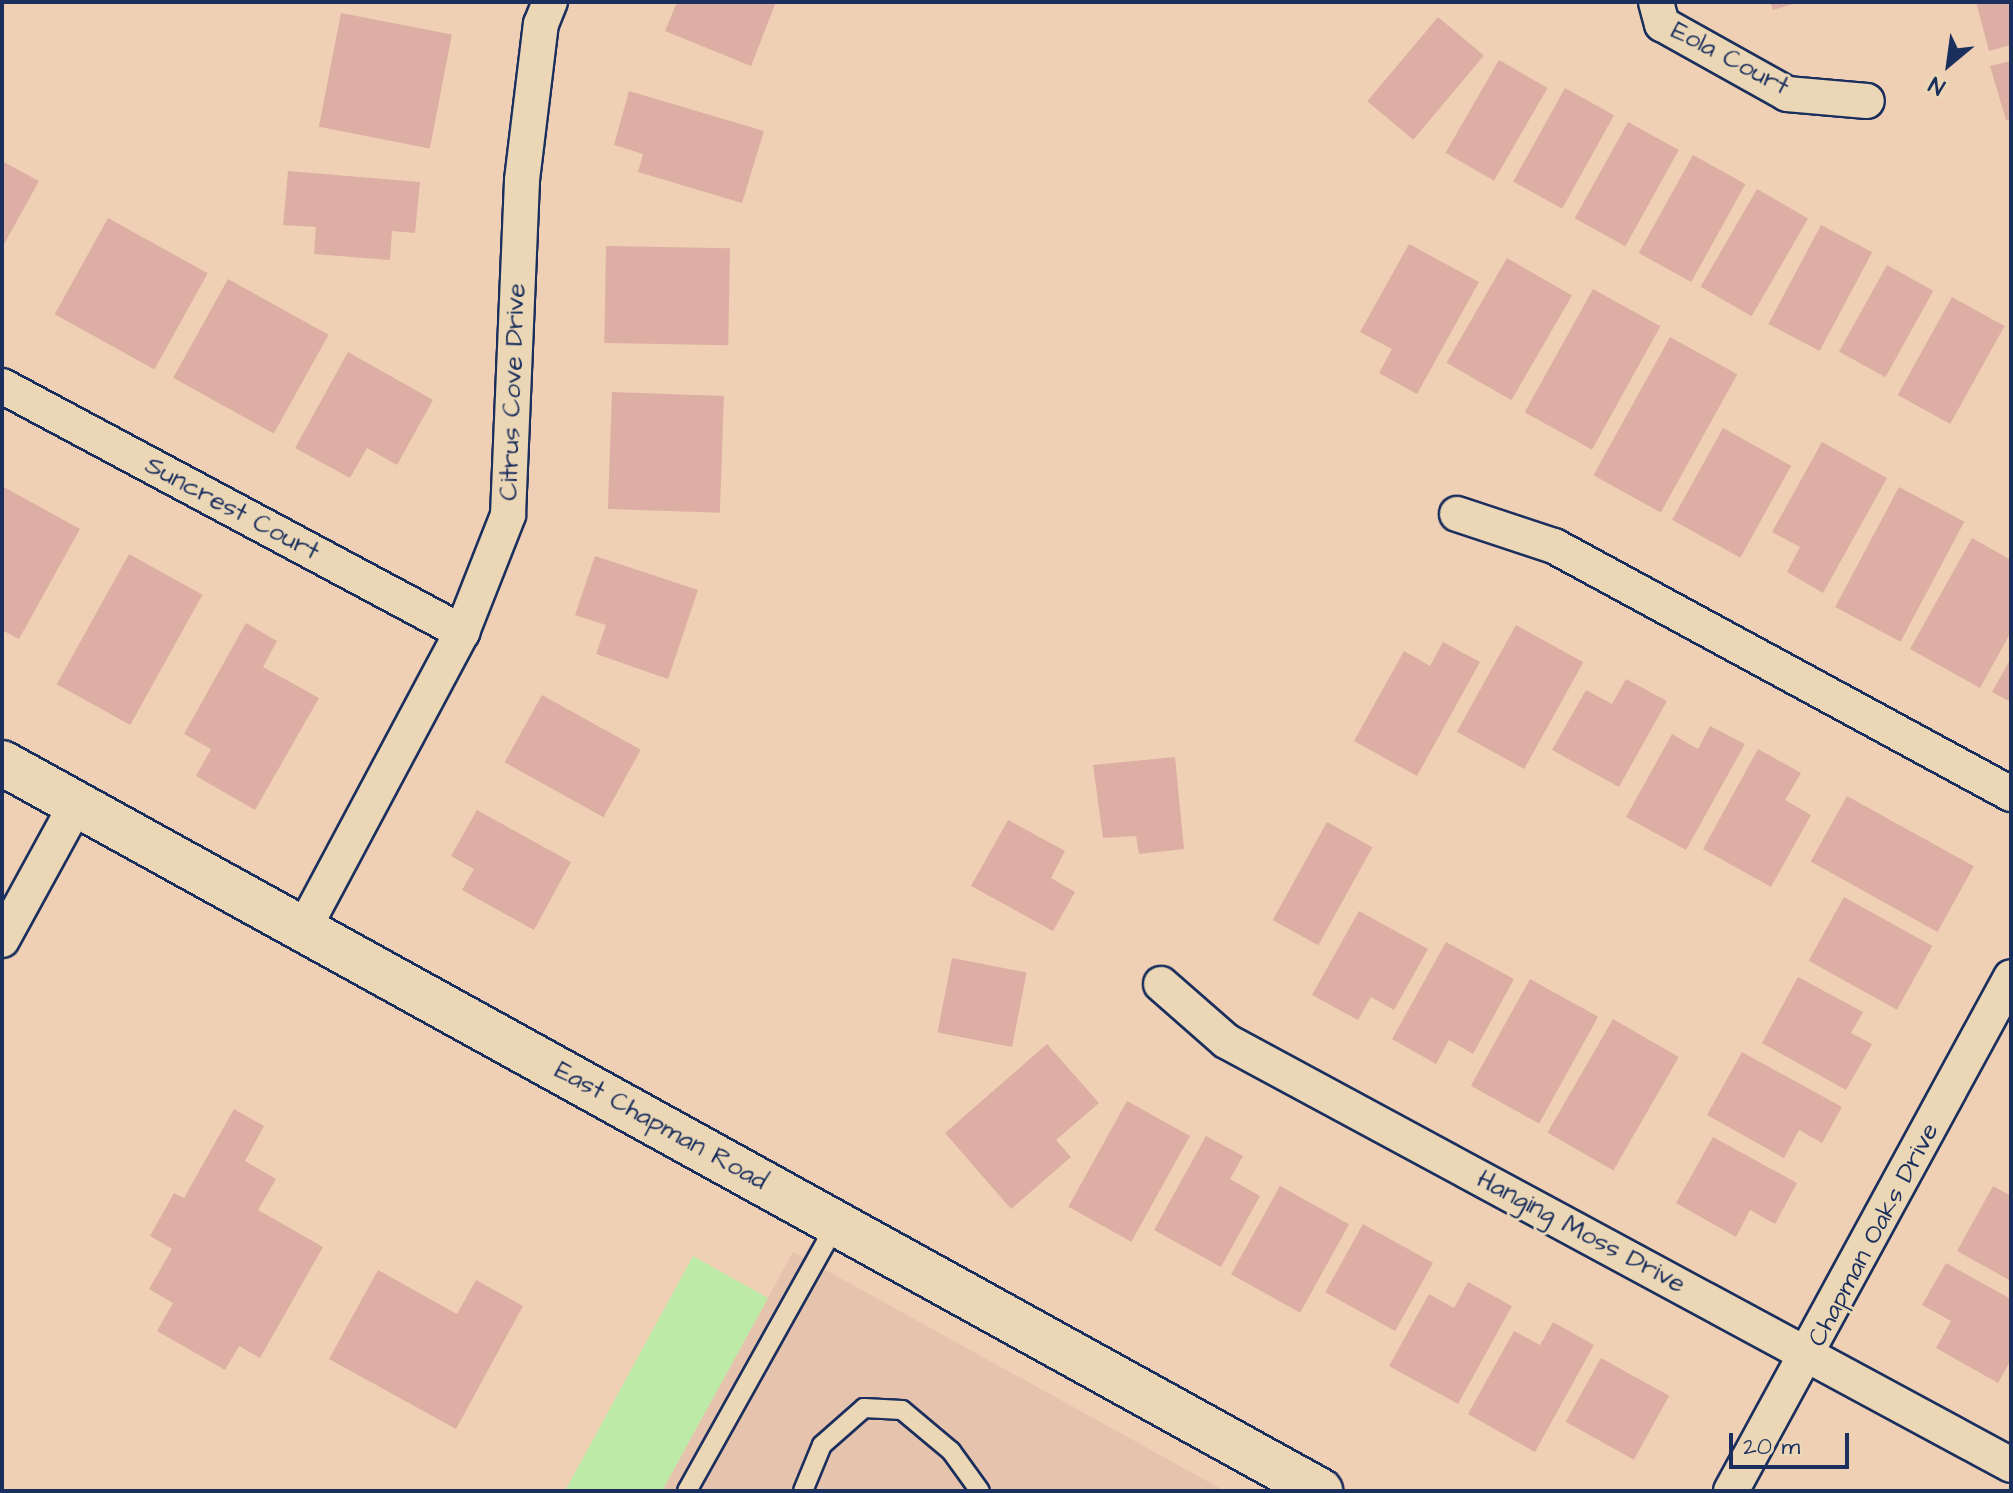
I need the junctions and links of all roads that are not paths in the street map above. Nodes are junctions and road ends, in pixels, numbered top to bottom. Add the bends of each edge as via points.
1 (550, 2) edge
2 (1656, 2) edge
3 (1867, 101) dead end
4 (2, 386) edge
5 (1457, 514) dead end
6 (462, 632) junction
7 (2, 763) edge
8 (2011, 794) edge
9 (77, 803) junction
10 (304, 928) junction
11 (2, 940) edge
12 (2011, 977) edge
13 (1161, 984) dead end
14 (837, 1223) junction
15 (1810, 1355) junction
16 (2011, 1465) edge
17 (687, 1491) edge
18 (803, 1491) edge
19 (980, 1491) edge
20 (1320, 1491) edge
21 (1731, 1491) edge

1 - 6 street, Citrus Cove Drive via 541,24 522,180 508,515
2 - 3 street, Eola Court via 1662,24 1787,94
4 - 6 street, Suncrest Court
5 - 8 street via 1554,546
6 - 10 street, Citrus Cove Drive
7 - 9 street, East Chapman Road
9 - 10 street, East Chapman Road
9 - 11 street
10 - 14 street, East Chapman Road
12 - 15 street, Chapman Oaks Drive
13 - 15 street, Hanging Moss Drive via 1226,1041
14 - 17 lane
14 - 20 street, East Chapman Road
15 - 16 street, Hanging Moss Drive
15 - 21 street, Chapman Oaks Drive
18 - 19 lane via 822,1445 864,1408 902,1410 951,1451

